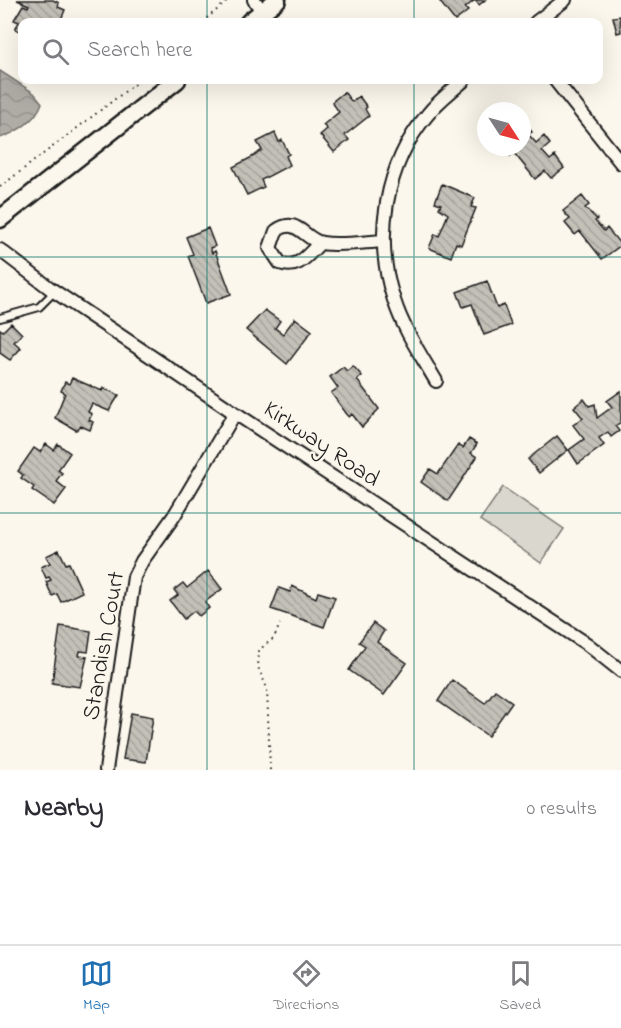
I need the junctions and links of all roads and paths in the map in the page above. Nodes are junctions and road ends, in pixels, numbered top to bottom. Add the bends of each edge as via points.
1 (229, 0) edge
2 (278, 0) edge
3 (565, 0) edge
4 (258, 6) edge
5 (207, 18) edge
6 (541, 18) edge
7 (135, 84) edge
8 (172, 84) edge
9 (460, 84) edge
10 (558, 84) edge
11 (621, 163) edge
12 (0, 187) edge
13 (0, 219) edge
14 (384, 241) junction
15 (320, 243) dead end
16 (0, 250) edge
17 (55, 291) junction
18 (0, 318) edge
19 (436, 381) dead end
20 (235, 413) junction
21 (280, 624) dead end
22 (621, 672) edge
23 (106, 770) edge
24 (270, 770) edge

1 - 5 path
2 - 4 main road
3 - 6 street
7 - 12 path
8 - 13 main road
9 - 14 street via 428,114 405,147 389,193
10 - 11 street
14 - 15 street
14 - 19 street via 393,299
16 - 17 street, Kirkway Road
17 - 18 lane via 39,307
17 - 20 street, Kirkway Road
20 - 22 street, Kirkway Road via 587,644
20 - 23 street, Standish Court via 174,516 137,569
21 - 24 path via 274,639 261,647 257,661 267,688

